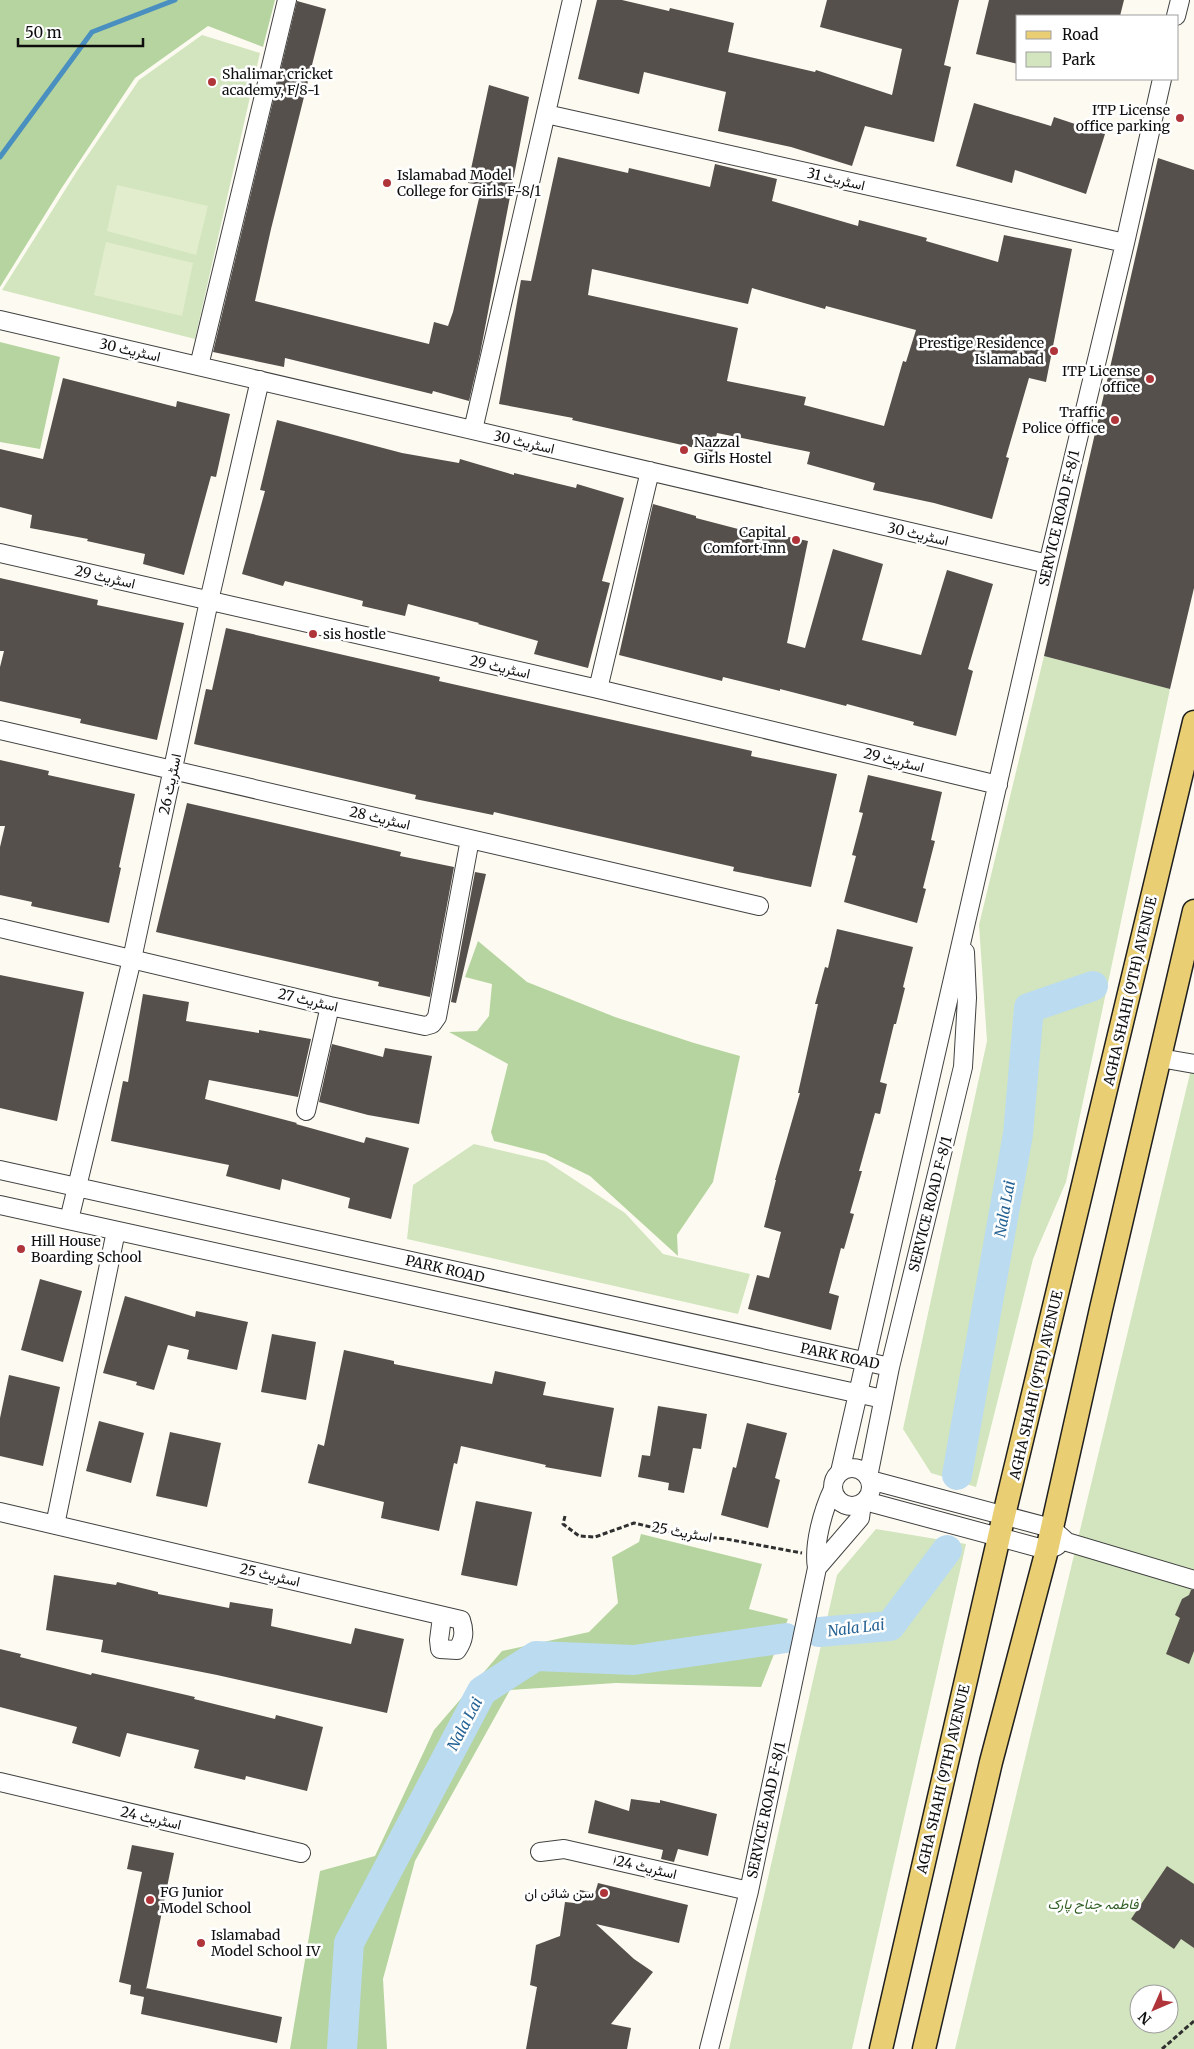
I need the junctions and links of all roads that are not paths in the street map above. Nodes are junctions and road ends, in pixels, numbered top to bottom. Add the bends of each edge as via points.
1 (287, 0) edge
2 (572, 0) edge
3 (1180, 0) edge
4 (1176, 15) edge
5 (1162, 80) edge
6 (546, 114) junction
7 (1125, 243) junction
8 (0, 320) edge
9 (199, 366) junction
10 (260, 380) junction
11 (473, 430) junction
12 (650, 471) junction
13 (0, 554) edge
14 (1048, 564) junction
15 (209, 600) junction
16 (598, 689) junction
17 (1194, 722) edge
18 (0, 730) edge
19 (173, 769) junction
20 (998, 786) junction
21 (470, 839) junction
22 (759, 906) dead end
23 (1194, 911) edge
24 (0, 928) edge
25 (964, 929) junction
26 (132, 959) junction
27 (330, 1006) junction
28 (1160, 1058) junction
29 (1194, 1064) edge
30 (306, 1111) dead end
31 (0, 1170) edge
32 (75, 1187) junction
33 (0, 1206) edge
34 (69, 1220) junction
35 (116, 1231) junction
36 (866, 1362) junction
37 (890, 1367) junction
38 (859, 1392) junction
39 (883, 1399) junction
40 (840, 1472) junction
41 (869, 1478) junction
42 (834, 1489) junction
43 (863, 1502) junction
44 (0, 1512) edge
45 (1004, 1515) junction
46 (55, 1525) junction
47 (1000, 1537) junction
48 (1055, 1540) junction
49 (816, 1562) junction
50 (1194, 1580) edge
51 (442, 1617) dead end
52 (0, 1782) edge
53 (540, 1852) dead end
54 (301, 1854) dead end
55 (749, 1891) junction
56 (709, 2049) edge
57 (881, 2049) edge
58 (924, 2049) edge

1 - 9 street
2 - 6 street
3 - 4 street
5 - 7 street, SERVICE ROAD F-8/1
6 - 7 street, اسٹریٹ 31
6 - 11 street
7 - 14 street, SERVICE ROAD F-8/1
8 - 9 street, اسٹریٹ 30
9 - 10 street, اسٹریٹ 30
10 - 11 street, اسٹریٹ 30
10 - 15 street, اسٹریٹ 26
11 - 12 street, اسٹریٹ 30
12 - 14 street, اسٹریٹ 30
12 - 16 street
13 - 15 street, اسٹریٹ 29
14 - 20 street, SERVICE ROAD F-8/1
15 - 16 street, اسٹریٹ 29
15 - 19 street, اسٹریٹ 26
16 - 20 street, اسٹریٹ 29
17 - 45 main road, AGHA SHAHI (9TH) AVENUE
18 - 19 street, اسٹریٹ 28
19 - 21 street, اسٹریٹ 28
19 - 26 street, اسٹریٹ 26
20 - 25 street, SERVICE ROAD F-8/1
21 - 22 street, اسٹریٹ 28
21 - 27 street, اسٹریٹ 27 via 437,1017 432,1024 425,1026
23 - 28 main road
24 - 26 street, اسٹریٹ 27
25 - 36 street, SERVICE ROAD F-8/1
25 - 37 street, SERVICE ROAD F-8/1 via 967,998 963,1068
26 - 27 street, اسٹریٹ 27
26 - 32 street, اسٹریٹ 26
27 - 30 street
28 - 29 street
28 - 48 main road
31 - 32 street, PARK ROAD
32 - 34 street, اسٹریٹ 26
32 - 36 street, PARK ROAD
33 - 34 street
34 - 35 street
35 - 38 street
35 - 46 street
36 - 37 street, PARK ROAD
36 - 38 street, SERVICE ROAD F-8/1
37 - 39 street, SERVICE ROAD F-8/1
38 - 39 street
38 - 40 street, SERVICE ROAD F-8/1
39 - 41 street, SERVICE ROAD F-8/1
40 - 41 street via 855,1468
40 - 42 street
41 - 43 street via 870,1495
41 - 45 street
42 - 43 street via 846,1505
42 - 49 street, SERVICE ROAD F-8/1 via 826,1504
43 - 47 street
43 - 49 street, SERVICE ROAD F-8/1 via 860,1518
44 - 46 street, اسٹریٹ 25
45 - 47 main road, AGHA SHAHI (9TH) AVENUE
45 - 48 street
46 - 51 street, اسٹریٹ 25 via 461,1620 463,1641 457,1650 440,1650
47 - 48 street
47 - 57 main road, AGHA SHAHI (9TH) AVENUE
48 - 50 street
48 - 58 main road via 991,1762
49 - 55 street, SERVICE ROAD F-8/1
52 - 54 street, اسٹریٹ 24
53 - 55 street, اسٹریٹ 24ا via 564,1849
55 - 56 street, SERVICE ROAD F-8/1

